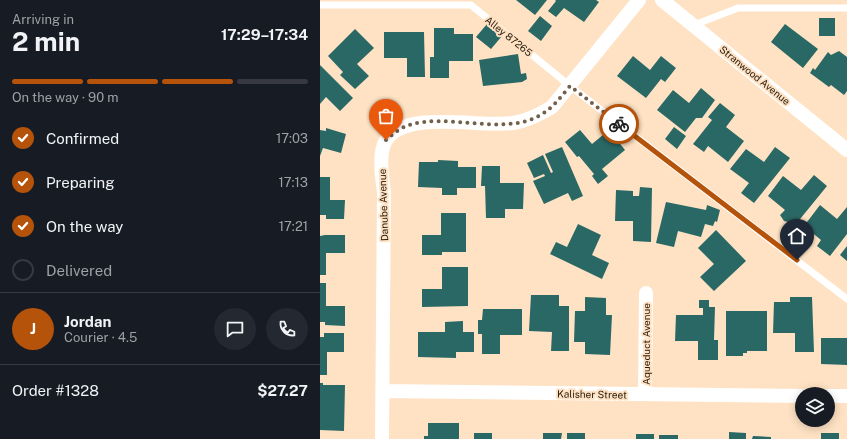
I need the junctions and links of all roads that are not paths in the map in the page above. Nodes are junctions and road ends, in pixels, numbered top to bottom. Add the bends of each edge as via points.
1 (639, 0) edge
2 (662, 0) edge
3 (320, 5) edge
4 (847, 8) edge
5 (694, 26) junction
6 (570, 86) junction
7 (847, 150) edge
8 (646, 293) dead end
9 (847, 299) edge
10 (383, 391) junction
11 (645, 394) junction
12 (795, 396) edge
13 (835, 396) edge
14 (847, 396) edge
15 (382, 439) edge

1 - 6 street, Danube Avenue
2 - 5 street, Stranwood Avenue
3 - 6 lane, Alley 87265 via 471,5
4 - 5 lane via 738,8
5 - 7 street, Stranwood Avenue
6 - 9 lane, Alley 87265
6 - 10 street, Danube Avenue via 552,107 536,118 512,123 426,121 408,125 386,140 381,166 384,192
8 - 11 street, Aqueduct Avenue
10 - 11 street, Kalisher Street
10 - 15 street, Danube Avenue
11 - 12 street, Kalisher Street
13 - 14 street

